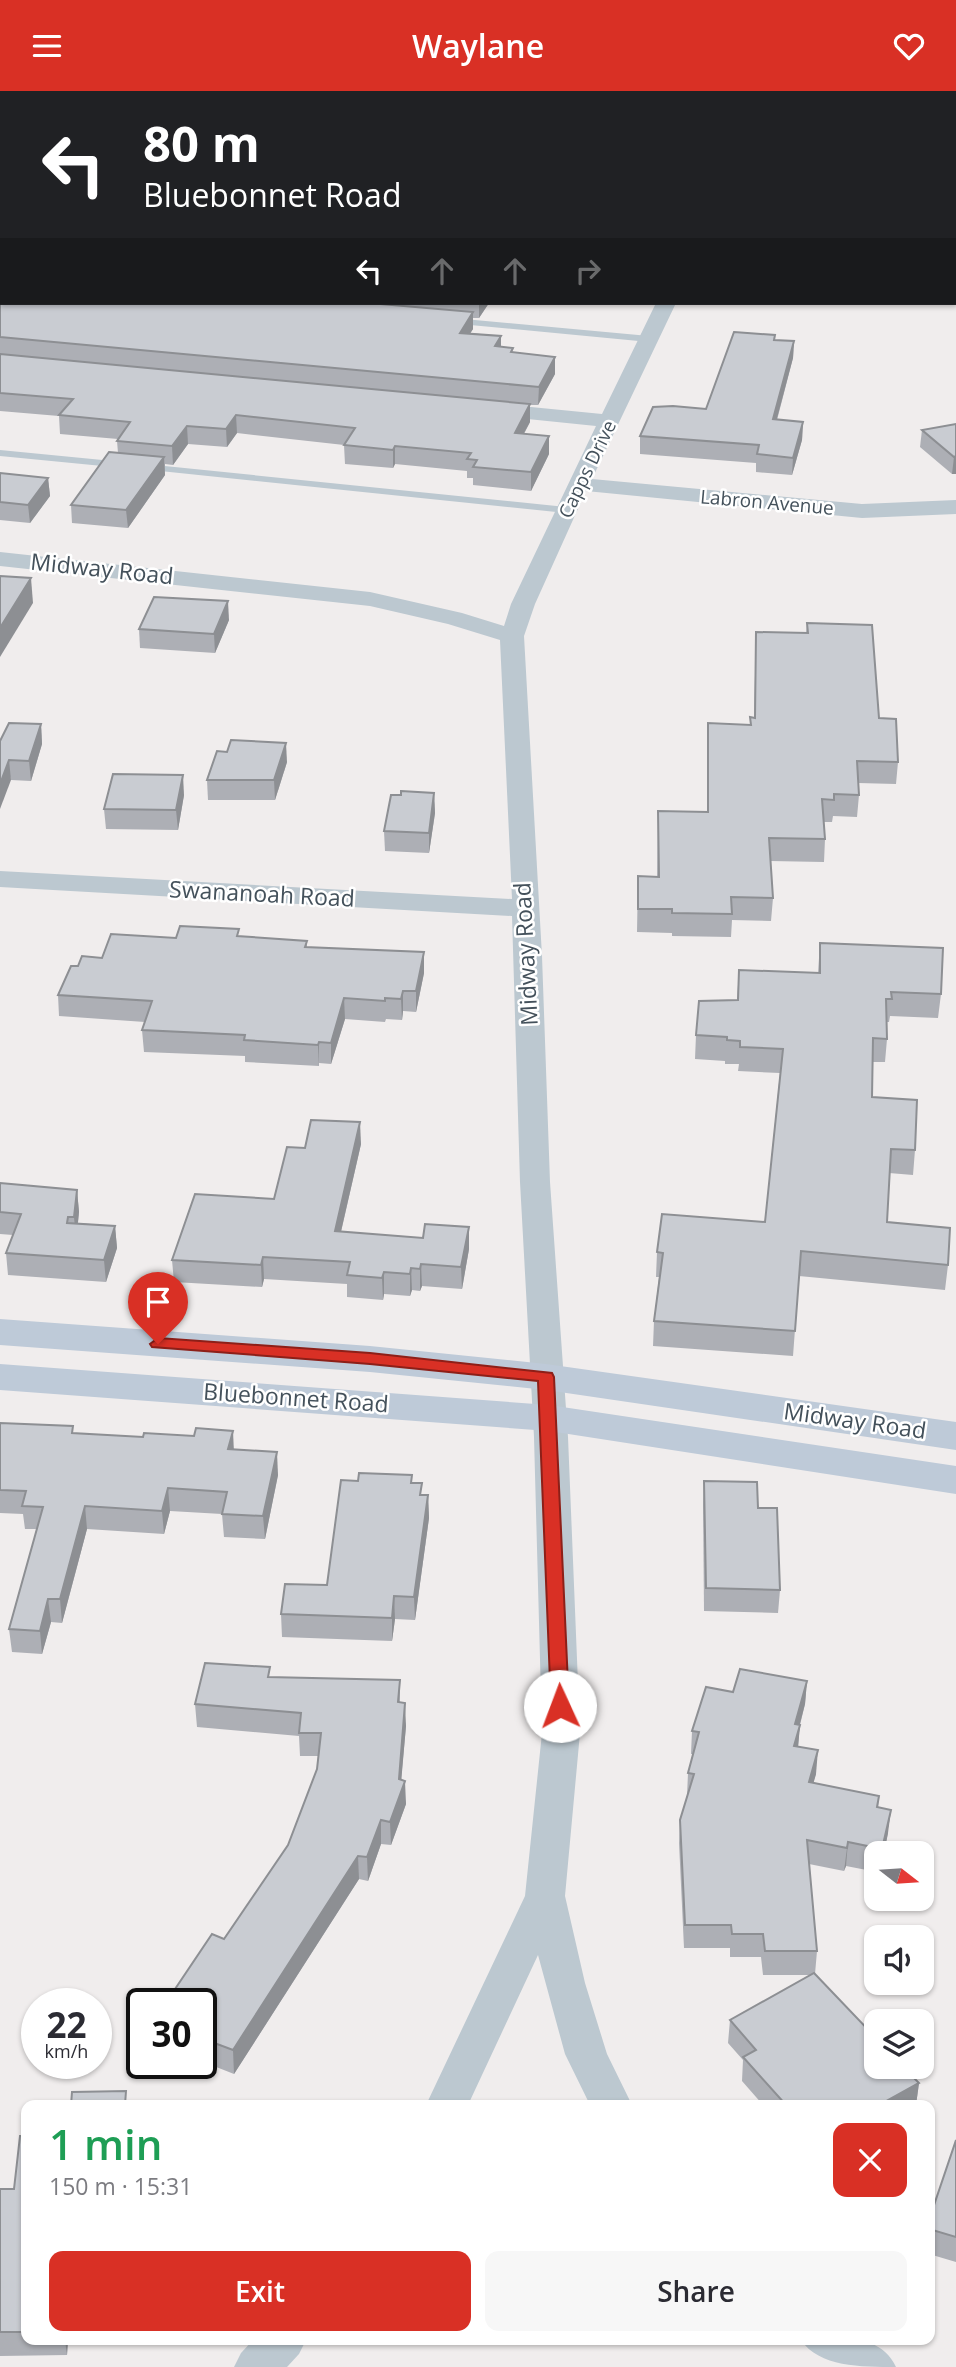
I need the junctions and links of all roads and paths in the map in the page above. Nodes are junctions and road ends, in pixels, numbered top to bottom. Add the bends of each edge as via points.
1 (665, 305) edge
2 (445, 321) edge
3 (649, 339) junction
4 (472, 408) edge
5 (610, 421) junction
6 (0, 453) edge
7 (579, 484) junction
8 (956, 507) edge
9 (565, 510) junction
10 (0, 559) edge
11 (512, 636) junction
12 (0, 879) edge
13 (524, 908) junction
14 (0, 1332) edge
15 (0, 1377) edge
16 (546, 1377) junction
17 (549, 1419) junction
18 (956, 1436) edge
19 (956, 1480) edge
20 (545, 1896) junction
21 (449, 2100) edge
22 (609, 2100) edge
23 (278, 2345) edge
24 (833, 2345) edge
25 (257, 2367) edge
26 (873, 2367) edge

1 - 3 street, Capps Drive
2 - 3 lane
3 - 5 street, Capps Drive
4 - 5 street
5 - 7 street, Capps Drive
6 - 9 lane
7 - 8 street, Labron Avenue via 862,510
7 - 9 street, Capps Drive
9 - 11 street, Capps Drive
10 - 11 street, Midway Road via 370,599
11 - 13 street, Midway Road
12 - 13 street, Swananoah Road
13 - 16 street, Midway Road
14 - 16 main road, Bluebonnet Road
15 - 17 main road, Bluebonnet Road
16 - 17 street
16 - 18 main road, Midway Road
17 - 19 main road, Midway Road
17 - 20 street via 561,1733
20 - 21 street
20 - 22 street via 586,2054
23 - 25 street
24 - 26 street

